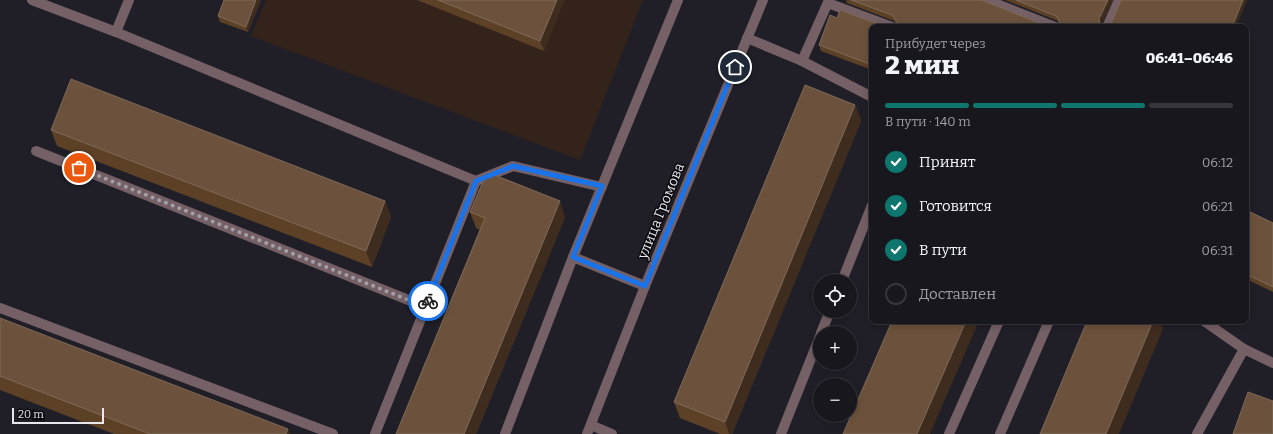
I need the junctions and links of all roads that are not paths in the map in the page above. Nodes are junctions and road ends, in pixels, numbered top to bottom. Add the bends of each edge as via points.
1 (32, 0) edge
2 (129, 0) edge
3 (678, 0) edge
4 (763, 0) edge
5 (987, 0) edge
6 (1119, 0) edge
7 (829, 1) edge
8 (885, 24) edge
9 (1047, 24) edge
10 (1108, 24) edge
11 (116, 32) junction
12 (747, 38) junction
13 (802, 61) junction
14 (869, 95) edge
15 (36, 151) dead end
16 (476, 181) junction
17 (602, 186) junction
18 (869, 213) edge
19 (573, 257) junction
20 (845, 274) edge
21 (645, 286) junction
22 (426, 307) junction
23 (0, 308) edge
24 (998, 324) edge
25 (1048, 324) edge
26 (1208, 324) edge
27 (1244, 349) junction
28 (813, 354) edge
29 (1273, 363) edge
30 (589, 430) edge
31 (333, 434) edge
32 (375, 434) edge
33 (505, 434) edge
34 (612, 434) edge
35 (781, 434) edge
36 (949, 434) edge
37 (1000, 434) edge
38 (1197, 434) edge

1 - 11 street
2 - 11 street
3 - 17 street
4 - 12 street, улица Громова
5 - 9 street
6 - 10 street
7 - 8 street
7 - 13 street
11 - 16 street
12 - 13 street
12 - 21 street, улица Громова
13 - 14 street
15 - 22 street
16 - 17 street via 513,166
16 - 22 street
17 - 19 street
18 - 20 street
19 - 21 street
19 - 33 street
21 - 30 street, улица Громова
22 - 32 street
23 - 31 street
24 - 36 street
25 - 37 street
26 - 27 street
27 - 29 street
27 - 38 street
28 - 35 street
30 - 34 street

